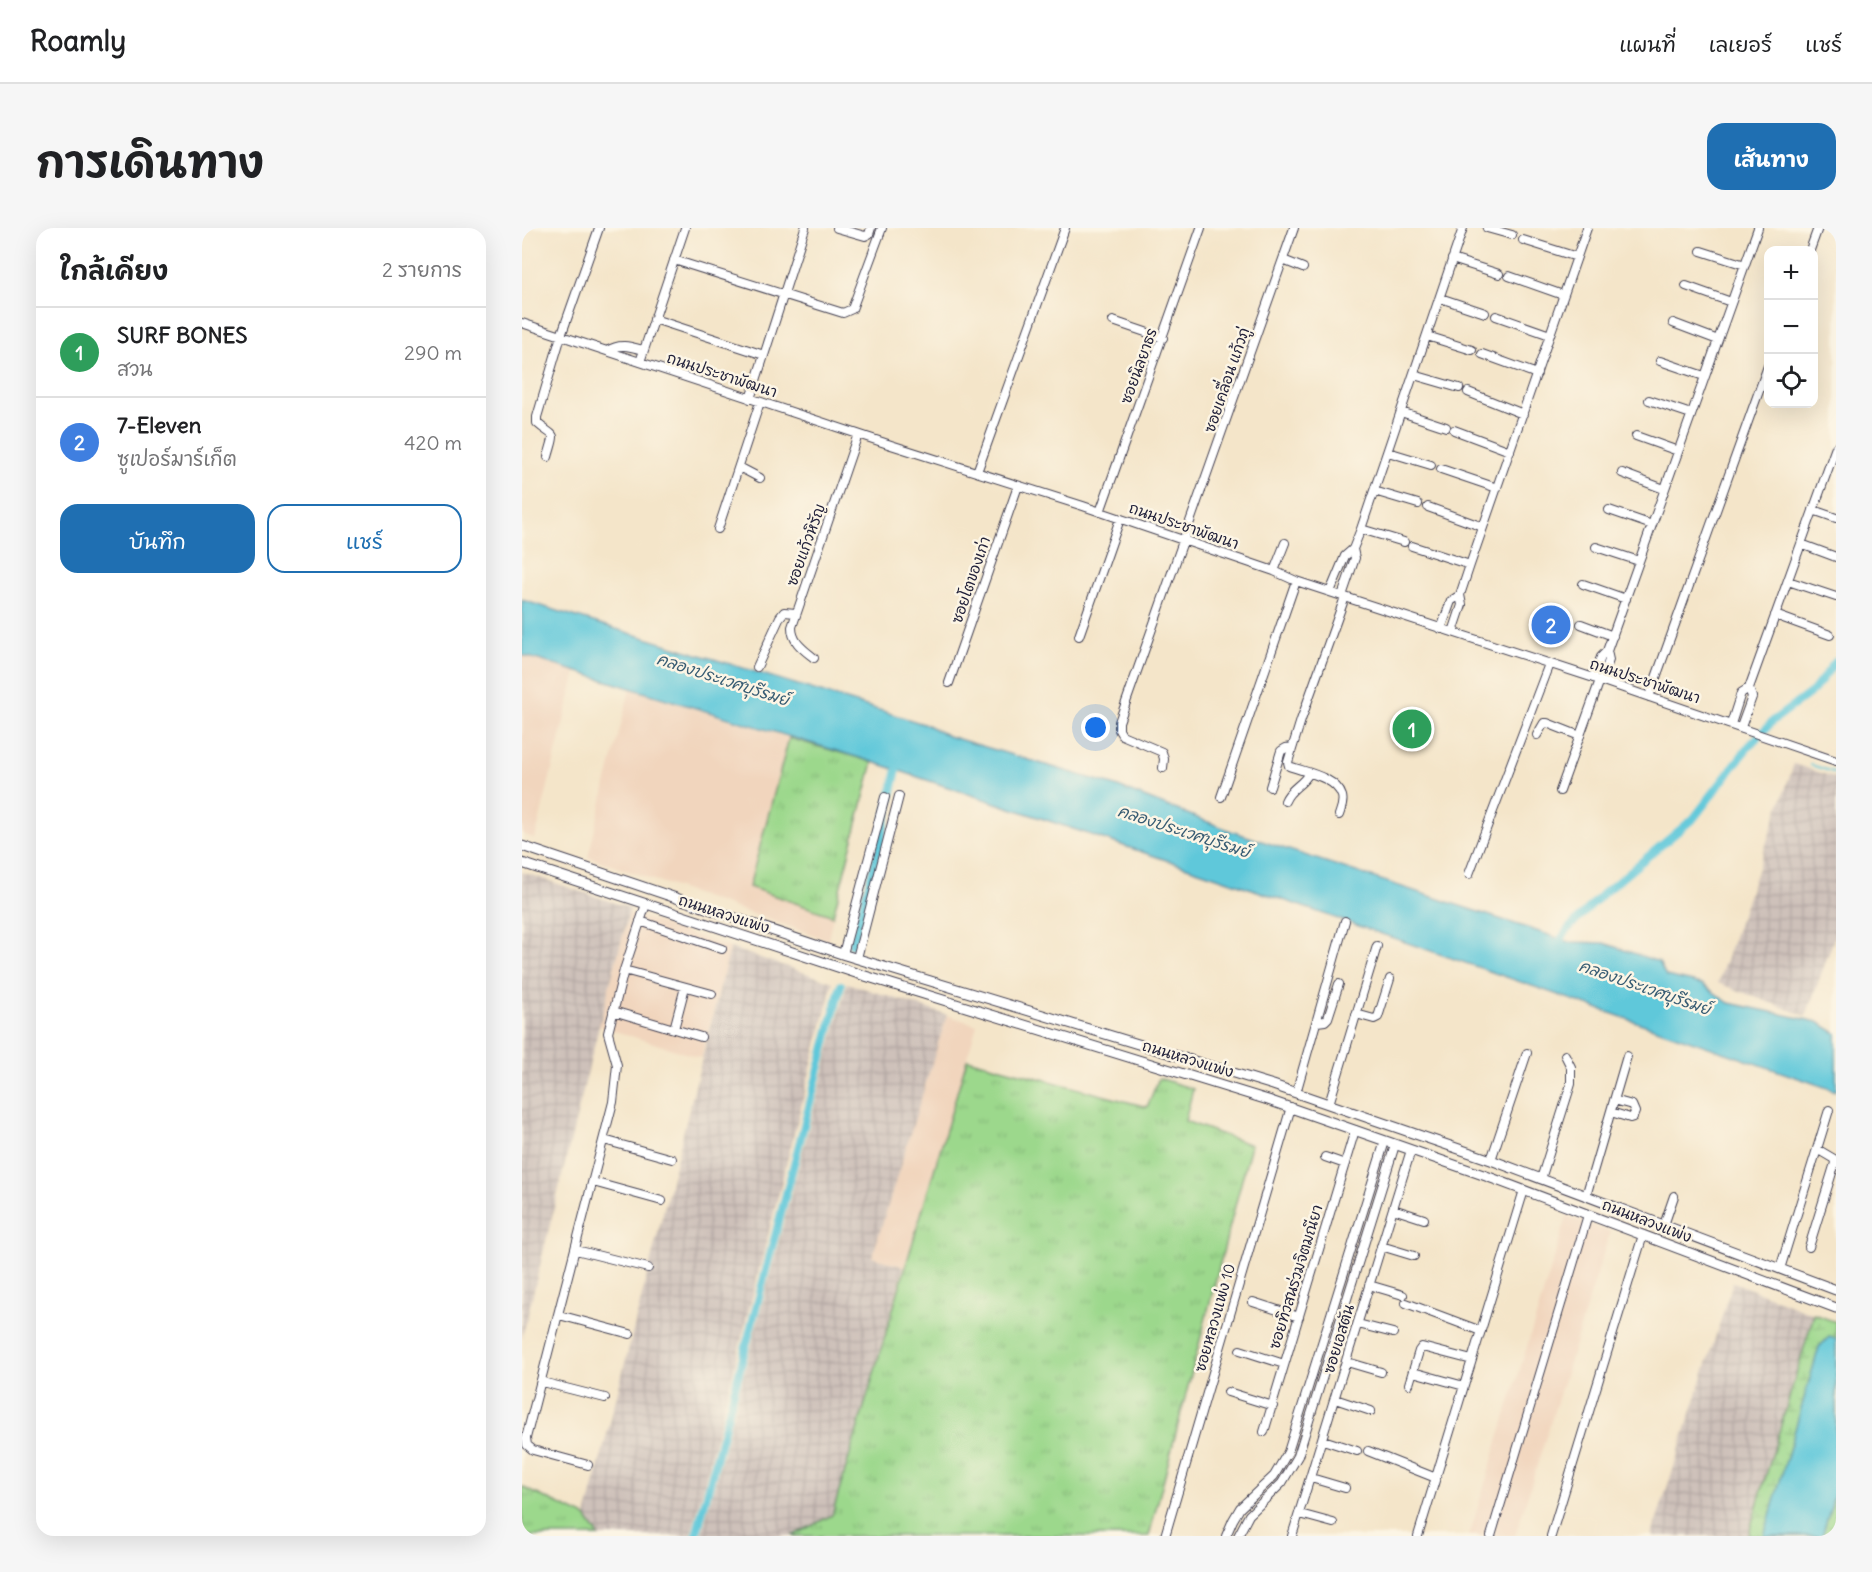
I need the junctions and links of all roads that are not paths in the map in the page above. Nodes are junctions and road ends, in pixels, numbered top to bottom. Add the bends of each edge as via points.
1 (599, 228) edge
2 (685, 228) edge
3 (805, 228) edge
4 (837, 228) edge
5 (871, 228) edge
6 (882, 228) edge
7 (1065, 228) edge
8 (1201, 228) edge
9 (1294, 228) edge
10 (1463, 228) edge
11 (1488, 228) edge
12 (1587, 228) edge
13 (1757, 228) edge
14 (1818, 228) edge
15 (1512, 236) dead end
16 (1523, 240) dead end
17 (1811, 246) edge
18 (1701, 250) dead end
19 (1577, 257) junction
20 (1452, 259) junction
21 (674, 260) junction
22 (1283, 260) junction
23 (1745, 265) junction
24 (1303, 268) dead end
25 (1499, 274) dead end
26 (1509, 276) dead end
27 (1686, 286) dead end
28 (783, 295) junction
29 (1563, 295) junction
30 (1440, 298) junction
31 (1731, 302) junction
32 (1485, 313) dead end
33 (1496, 316) dead end
34 (654, 319) junction
35 (1113, 321) dead end
36 (522, 322) edge
37 (1673, 323) dead end
38 (1550, 335) junction
39 (561, 336) junction
40 (1427, 336) junction
41 (1163, 338) junction
42 (1718, 340) junction
43 (643, 350) junction
44 (1472, 350) dead end
45 (607, 351) junction
46 (1482, 354) dead end
47 (764, 355) junction
48 (1660, 361) dead end
49 (640, 362) junction
50 (1537, 374) junction
51 (1414, 375) junction
52 (1704, 376) junction
53 (1764, 377) edge
54 (1459, 388) dead end
55 (1468, 392) dead end
56 (750, 399) junction
57 (1649, 400) dead end
58 (760, 402) junction
59 (1401, 412) junction
60 (1523, 414) junction
61 (1691, 414) junction
62 (858, 434) junction
63 (1635, 436) dead end
64 (1836, 447) edge
65 (1510, 451) junction
66 (1678, 451) junction
67 (1388, 452) junction
68 (548, 457) dead end
69 (1431, 465) dead end
70 (739, 466) junction
71 (1441, 469) dead end
72 (977, 472) junction
73 (1622, 473) dead end
74 (1827, 473) junction
75 (1836, 477) edge
76 (760, 478) dead end
77 (1018, 486) junction
78 (1497, 488) junction
79 (1664, 489) junction
80 (1374, 491) junction
81 (1418, 504) dead end
82 (1428, 507) dead end
83 (1609, 510) dead end
84 (1814, 510) junction
85 (1100, 512) junction
86 (1836, 518) edge
87 (1120, 519) junction
88 (1652, 525) junction
89 (1483, 527) junction
90 (718, 529) dead end
91 (1360, 529) junction
92 (1185, 540) junction
93 (1285, 543) dead end
94 (1801, 544) junction
95 (1596, 547) dead end
96 (1353, 549) junction
97 (1836, 557) edge
98 (1639, 561) junction
99 (1470, 565) junction
100 (1274, 571) junction
101 (1296, 581) junction
102 (1788, 581) junction
103 (1583, 584) dead end
104 (1330, 592) junction
105 (1460, 595) junction
106 (1343, 597) junction
107 (1836, 597) edge
108 (1626, 599) junction
109 (796, 613) junction
110 (1776, 615) junction
111 (1581, 624) dead end
112 (1441, 629) junction
113 (1454, 632) junction
114 (1830, 635) dead end
115 (1079, 636) dead end
116 (1613, 636) junction
117 (814, 658) dead end
118 (1549, 664) junction
119 (758, 667) dead end
120 (1598, 679) junction
121 (949, 683) dead end
122 (1749, 688) junction
123 (1650, 697) junction
124 (1731, 724) junction
125 (1741, 727) junction
126 (1537, 735) dead end
127 (1580, 736) junction
128 (1292, 747) junction
129 (1836, 761) edge
130 (1163, 768) dead end
131 (1309, 773) junction
132 (1270, 787) dead end
133 (1560, 791) dead end
134 (899, 796) dead end
135 (885, 797) dead end
136 (1221, 797) dead end
137 (1285, 801) dead end
138 (1339, 815) dead end
139 (522, 846) edge
140 (522, 863) edge
141 (1469, 874) dead end
142 (646, 904) junction
143 (639, 921) junction
144 (1345, 921) dead end
145 (1377, 946) dead end
146 (722, 949) dead end
147 (843, 954) junction
148 (857, 958) junction
149 (624, 970) junction
150 (1390, 979) dead end
151 (1339, 984) dead end
152 (685, 987) junction
153 (712, 994) dead end
154 (613, 1011) junction
155 (1356, 1014) junction
156 (1317, 1022) junction
157 (674, 1029) junction
158 (701, 1037) dead end
159 (1527, 1053) dead end
160 (1565, 1055) dead end
161 (1627, 1056) dead end
162 (1273, 1085) junction
163 (1296, 1093) junction
164 (1268, 1100) junction
165 (1614, 1100) junction
166 (1329, 1104) junction
167 (1291, 1107) junction
168 (1829, 1110) dead end
169 (1611, 1112) junction
170 (1355, 1130) junction
171 (604, 1140) junction
172 (1385, 1141) junction
173 (1395, 1145) junction
174 (1817, 1149) junction
175 (1411, 1150) junction
176 (1325, 1157) dead end
177 (672, 1159) dead end
178 (1491, 1160) junction
179 (1345, 1164) junction
180 (1486, 1176) junction
181 (1541, 1179) junction
182 (593, 1182) junction
183 (1524, 1190) junction
184 (1369, 1194) junction
185 (1586, 1196) junction
186 (1674, 1196) dead end
187 (1379, 1197) junction
188 (662, 1201) dead end
189 (1393, 1209) junction
190 (1588, 1215) junction
191 (1424, 1219) dead end
192 (1664, 1226) junction
193 (1643, 1235) junction
194 (1381, 1246) junction
195 (1809, 1246) dead end
196 (576, 1250) junction
197 (1414, 1256) dead end
198 (648, 1268) dead end
199 (1780, 1269) junction
200 (1370, 1286) junction
201 (1836, 1290) edge
202 (1253, 1302) dead end
203 (1836, 1308) edge
204 (559, 1315) junction
205 (1299, 1317) junction
206 (1358, 1324) junction
207 (1481, 1331) junction
208 (1393, 1333) dead end
209 (630, 1334) dead end
210 (1240, 1350) dead end
211 (1472, 1360) junction
212 (1347, 1362) junction
213 (1284, 1364) junction
214 (1413, 1371) junction
215 (1381, 1372) dead end
216 (542, 1382) junction
217 (1409, 1384) dead end
218 (1464, 1386) junction
219 (1228, 1392) dead end
220 (605, 1398) dead end
221 (1335, 1400) junction
222 (1273, 1406) junction
223 (1371, 1411) dead end
224 (1264, 1432) dead end
225 (1323, 1440) junction
226 (1357, 1451) dead end
227 (1368, 1451) dead end
228 (588, 1465) dead end
229 (1311, 1478) junction
230 (1436, 1478) junction
231 (1345, 1488) dead end
232 (1300, 1514) junction
233 (1333, 1523) dead end
234 (1165, 1536) edge
235 (1227, 1536) edge
236 (1238, 1536) edge
237 (1292, 1536) edge
238 (1418, 1536) edge
239 (1491, 1536) edge
240 (1551, 1536) edge

1 - 39 street
2 - 21 street
3 - 28 street
4 - 5 street via 865,236
6 - 28 street via 848,312
7 - 72 street
8 - 41 street, ซอยนิลยาธร
9 - 22 street, ซอยเคลื่อน แก้วภู่
10 - 20 street
11 - 15 street
12 - 19 street
13 - 23 street
14 - 17 street
16 - 19 street
18 - 23 street
19 - 29 street
20 - 25 street
20 - 30 street
21 - 28 street
21 - 34 street
22 - 24 street
22 - 92 street, ซอยเคลื่อน แก้วภู่
23 - 31 street
26 - 29 street
27 - 31 street
28 - 47 street
29 - 38 street
30 - 32 street
30 - 40 street
31 - 42 street
33 - 38 street
34 - 43 street
34 - 47 street
35 - 41 street
36 - 39 street, ถนนประชาพัฒนา
37 - 42 street
38 - 50 street
39 - 45 street, ถนนประชาพัฒนา
39 - 68 street via 537,417 537,423 554,436
40 - 44 street
40 - 51 street
41 - 85 street, ซอยนิลยาธร
42 - 52 street
43 - 45 street via 618,345
43 - 49 street
45 - 49 street, ถนนประชาพัฒนา
46 - 50 street
47 - 56 street
48 - 52 street
49 - 56 street, ถนนประชาพัฒนา
50 - 60 street
51 - 54 street
51 - 59 street
52 - 61 street
53 - 123 street
55 - 60 street
56 - 58 street, ถนนประชาพัฒนา
57 - 61 street
58 - 62 street, ถนนประชาพัฒนา
58 - 70 street
59 - 65 street
59 - 67 street
60 - 65 street
61 - 66 street
62 - 72 street, ถนนประชาพัฒนา
62 - 109 street, ซอยแก้วหิรัญ
63 - 66 street
64 - 74 street
65 - 78 street
66 - 79 street
67 - 69 street
67 - 80 street
70 - 76 street
70 - 90 street
71 - 78 street
72 - 77 street, ถนนประชาพัฒนา
73 - 79 street
74 - 75 street
74 - 84 street
77 - 85 street, ถนนประชาพัฒนา
77 - 121 street, ซอยโตของเก่า
78 - 89 street
79 - 88 street
80 - 81 street
80 - 91 street
82 - 89 street
83 - 88 street
84 - 86 street
84 - 94 street
85 - 87 street, ถนนประชาพัฒนา
87 - 92 street, ถนนประชาพัฒนา
87 - 115 street
88 - 98 street
89 - 99 street
91 - 96 street
91 - 99 street
92 - 100 street, ถนนประชาพัฒนา
92 - 130 street, ซอยเคลื่อน แก้วภู่ via 1119,722 1122,735 1162,752
93 - 100 street
94 - 97 street
94 - 102 street
95 - 98 street
96 - 104 street
96 - 106 street
98 - 108 street
99 - 105 street
100 - 101 street, ถนนประชาพัฒนา
101 - 104 street, ถนนประชาพัฒนา
101 - 136 street
102 - 107 street
102 - 110 street
103 - 108 street
104 - 106 street, ถนนประชาพัฒนา
105 - 112 street via 1451,601
105 - 113 street via 1462,605
106 - 112 street, ถนนประชาพัฒนา
106 - 128 street
108 - 116 street
109 - 117 street, ซอยแก้วหิรัญ via 793,636
109 - 119 street via 787,611 780,617
110 - 114 street
110 - 122 street
111 - 116 street
112 - 113 street, ถนนประชาพัฒนา
113 - 118 street, ถนนประชาพัฒนา
116 - 120 street via 1601,657
118 - 120 street, ถนนประชาพัฒนา
118 - 141 street
120 - 123 street, ถนนประชาพัฒนา
120 - 127 street
122 - 124 street via 1741,693
122 - 125 street via 1752,697
123 - 124 street, ถนนประชาพัฒนา
124 - 125 street, ถนนประชาพัฒนา
125 - 129 street, ถนนประชาพัฒนา
126 - 127 street via 1547,723
127 - 133 street
128 - 131 street via 1289,766
128 - 132 street via 1281,751
131 - 137 street
131 - 138 street via 1339,790 1343,803
134 - 148 street
135 - 147 street
139 - 147 main road, ถนนหลวงแพ่ง
140 - 142 main road, ถนนหลวงแพ่ง
142 - 143 street
142 - 164 main road, ถนนหลวงแพ่ง
143 - 146 street
143 - 149 street
144 - 156 street
145 - 155 street
147 - 148 main road, ถนนหลวงแพ่ง
148 - 162 main road, ถนนหลวงแพ่ง
149 - 152 street
149 - 154 street
150 - 155 street via 1378,1017
151 - 156 street via 1328,1018
152 - 153 street
152 - 157 street
154 - 157 street
154 - 171 street via 608,1036 617,1069
155 - 166 street
156 - 163 street
157 - 158 street
159 - 178 street
160 - 181 street via 1571,1067 1571,1084
161 - 165 street
162 - 163 main road, ถนนหลวงแพ่ง
162 - 164 main road
163 - 166 main road, ถนนหลวงแพ่ง
164 - 167 main road, ถนนหลวงแพ่ง
165 - 169 street
165 - 169 street via 1632,1105 1635,1112 1630,1118
166 - 178 main road, ถนนหลวงแพ่ง
167 - 170 main road, ถนนหลวงแพ่ง
167 - 234 street, ซอยหลวงแพ่ง 10
168 - 174 street
169 - 185 street
170 - 172 main road, ถนนหลวงแพ่ง
170 - 179 street, ซอยทิวสนร่วมจิตมณียา
171 - 177 street
171 - 182 street
172 - 173 main road, ถนนหลวงแพ่ง
172 - 184 street
173 - 175 main road, ถนนหลวงแพ่ง
173 - 187 street
174 - 195 street via 1835,1163
174 - 199 street
175 - 180 main road, ถนนหลวงแพ่ง
175 - 189 street, ซอยเอสตัน
176 - 179 street
178 - 180 main road
178 - 181 main road, ถนนหลวงแพ่ง
179 - 205 street, ซอยทิวสนร่วมจิตมณียา
180 - 183 main road, ถนนหลวงแพ่ง
181 - 185 main road, ถนนหลวงแพ่ง
182 - 188 street
182 - 196 street
183 - 190 main road, ถนนหลวงแพ่ง
183 - 207 street
184 - 187 street
184 - 235 street via 1288,1452 1274,1476 1240,1508
185 - 192 main road, ถนนหลวงแพ่ง
186 - 192 street
187 - 236 street via 1298,1456 1282,1484 1249,1515
189 - 191 street
189 - 194 street, ซอยเอสตัน
190 - 193 main road, ถนนหลวงแพ่ง
190 - 239 street
192 - 199 main road, ถนนหลวงแพ่ง
193 - 203 main road, ถนนหลวงแพ่ง
193 - 240 street
194 - 197 street
194 - 200 street, ซอยเอสตัน
196 - 198 street
196 - 204 street
199 - 201 main road, ถนนหลวงแพ่ง
200 - 206 street, ซอยเอสตัน
200 - 207 street
202 - 205 street
204 - 209 street
204 - 216 street
205 - 213 street, ซอยทิวสนร่วมจิตมณียา
206 - 208 street
206 - 212 street, ซอยเอสตัน
207 - 211 street
210 - 213 street
211 - 214 street via 1422,1347
211 - 218 street
212 - 215 street
212 - 221 street, ซอยเอสตัน
213 - 222 street, ซอยทิวสนร่วมจิตมณียา
214 - 217 street
214 - 218 street
216 - 220 street
216 - 228 street via 527,1445
218 - 230 street
219 - 222 street
221 - 223 street
221 - 225 street, ซอยเอสตัน
222 - 224 street, ซอยทิวสนร่วมจิตมณียา
225 - 226 street
225 - 229 street, ซอยเอสตัน
227 - 230 street
229 - 231 street
229 - 232 street, ซอยเอสตัน
230 - 238 street
232 - 233 street
232 - 237 street, ซอยเอสตัน

